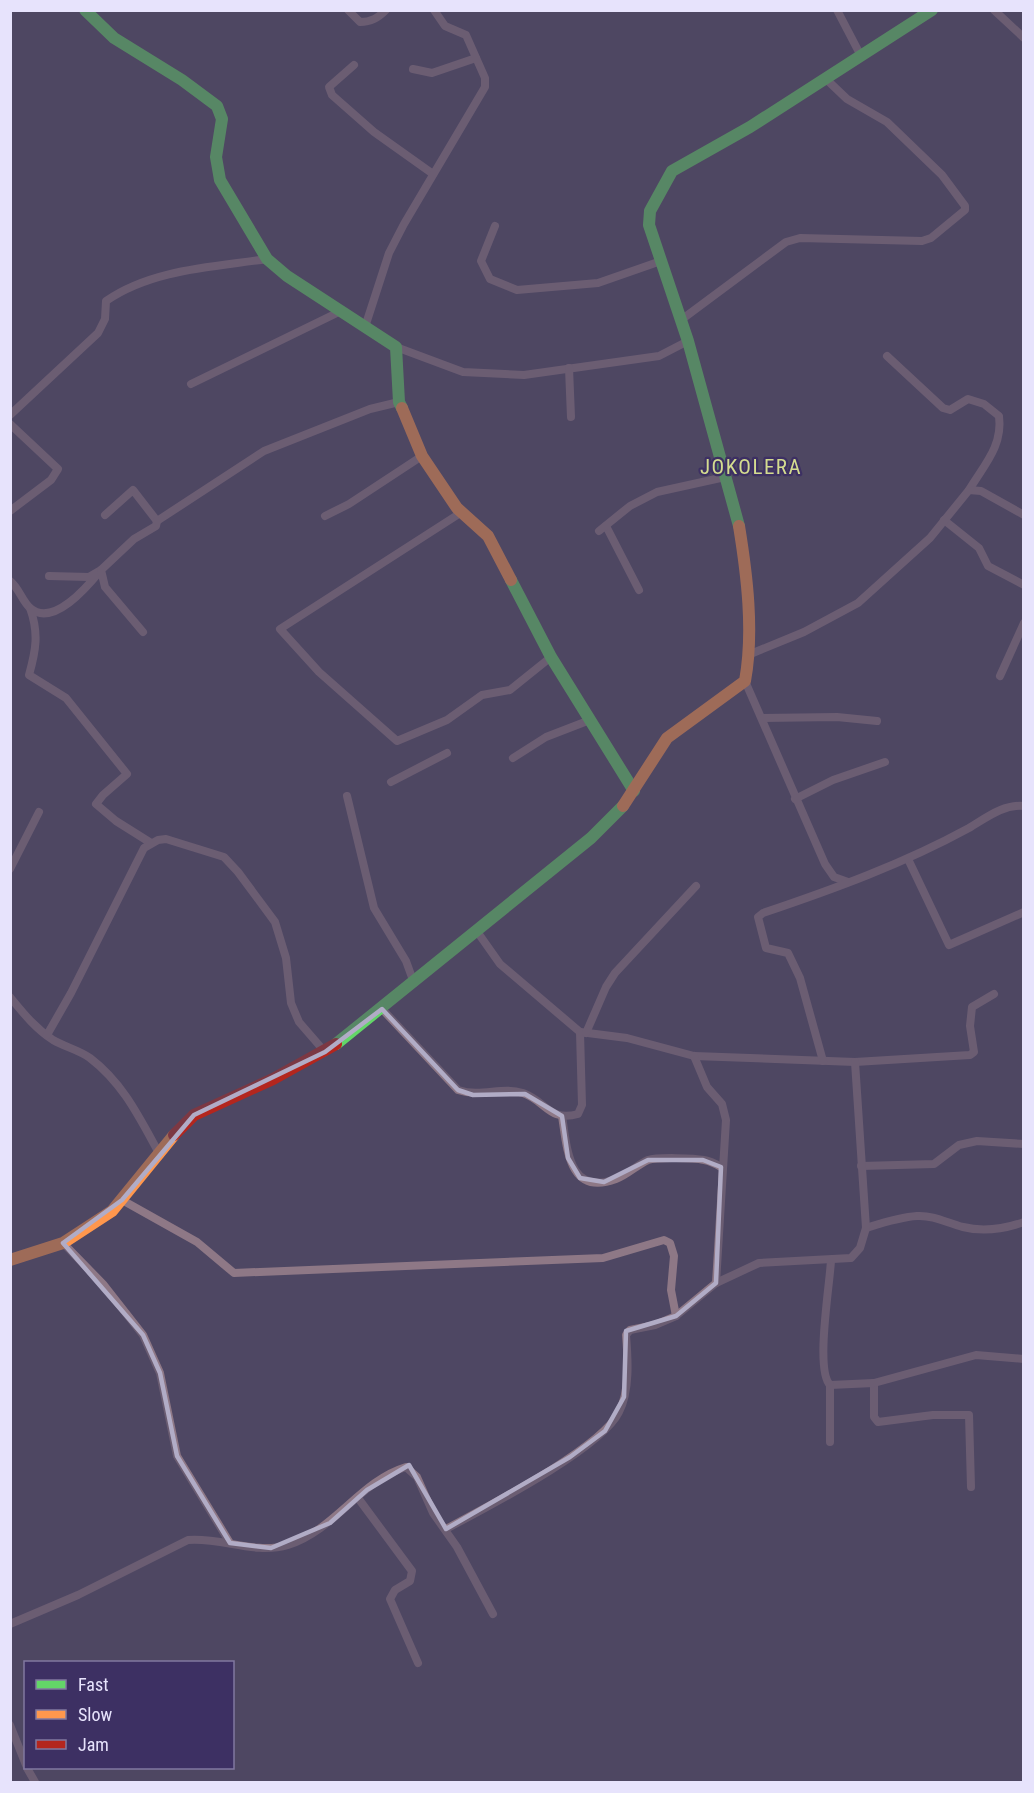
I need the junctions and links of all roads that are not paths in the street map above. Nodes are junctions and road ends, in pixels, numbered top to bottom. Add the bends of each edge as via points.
1 (85, 10) edge
2 (348, 10) edge
3 (387, 10) edge
4 (434, 10) edge
5 (837, 10) edge
6 (932, 10) edge
7 (994, 10) edge
8 (1023, 38) edge
9 (861, 56) junction
10 (476, 58) junction
11 (354, 65) dead end
12 (413, 69) dead end
13 (826, 79) junction
14 (433, 174) junction
15 (495, 226) dead end
16 (267, 259) junction
17 (661, 261) junction
18 (341, 311) junction
19 (681, 320) junction
20 (365, 327) junction
21 (688, 341) junction
22 (396, 346) junction
23 (886, 356) dead end
24 (569, 368) junction
25 (191, 384) dead end
26 (399, 402) junction
27 (10, 415) edge
28 (571, 417) dead end
29 (10, 424) edge
30 (422, 456) junction
31 (725, 477) junction
32 (969, 490) junction
33 (10, 511) edge
34 (462, 512) junction
35 (105, 515) dead end
36 (1023, 515) edge
37 (325, 516) dead end
38 (944, 520) junction
39 (158, 521) junction
40 (101, 570) junction
41 (380, 570) dead end
42 (49, 576) dead end
43 (10, 581) edge
44 (1023, 585) edge
45 (639, 590) dead end
46 (313, 605) dead end
47 (30, 608) junction
48 (1023, 624) edge
49 (143, 632) dead end
50 (748, 655) junction
51 (551, 657) junction
52 (1000, 676) dead end
53 (745, 681) junction
54 (762, 718) junction
55 (590, 720) junction
56 (877, 721) dead end
57 (447, 753) dead end
58 (513, 758) dead end
59 (885, 762) dead end
60 (391, 782) dead end
61 (634, 791) junction
62 (347, 796) dead end
63 (795, 799) junction
64 (1023, 806) edge
65 (39, 812) dead end
66 (151, 843) junction
67 (908, 859) junction
68 (10, 869) edge
69 (849, 883) junction
70 (696, 886) dead end
71 (1023, 912) edge
72 (476, 930) junction
73 (414, 983) junction
74 (994, 994) dead end
75 (10, 998) edge
76 (382, 1009) junction
77 (583, 1032) junction
78 (47, 1035) junction
79 (325, 1052) junction
80 (694, 1056) junction
81 (824, 1061) junction
82 (855, 1062) junction
83 (562, 1116) junction
84 (1023, 1144) edge
85 (160, 1155) junction
86 (861, 1166) junction
87 (721, 1167) junction
88 (122, 1200) junction
89 (1023, 1222) edge
90 (866, 1228) junction
91 (63, 1243) junction
92 (10, 1260) edge
93 (831, 1260) junction
94 (716, 1283) junction
95 (676, 1316) junction
96 (1023, 1359) edge
97 (874, 1383) junction
98 (830, 1385) junction
99 (830, 1442) dead end
100 (971, 1487) dead end
101 (358, 1498) junction
102 (446, 1529) junction
103 (230, 1543) junction
104 (493, 1614) dead end
105 (10, 1624) edge
106 (418, 1663) dead end
107 (10, 1725) edge
108 (24, 1761) edge

1 - 16 street via 114,38 217,106 222,119 216,158 220,180
2 - 3 street via 360,22 366,22
4 - 10 street via 445,26 464,34
5 - 9 street
6 - 9 street
7 - 8 street
9 - 13 street
10 - 12 street via 432,74
10 - 14 street via 485,87
11 - 14 street via 332,83 332,95 374,132
13 - 17 street via 672,171 650,211 650,225
13 - 19 street via 848,99 887,122 942,175 965,210 922,240 809,237 786,242
14 - 20 street via 389,253
15 - 17 street via 481,261 490,279 517,290 598,283
16 - 18 street
16 - 27 street via 175,274 116,294 106,301 105,319 98,333
17 - 19 street
18 - 20 street
18 - 25 street
19 - 21 street
20 - 22 street
21 - 24 street via 659,356
21 - 31 street
22 - 24 street via 463,372 524,375
22 - 26 street
23 - 32 street via 943,408 950,410 968,399 984,404 999,416 1002,432 997,447
24 - 28 street
26 - 30 street
26 - 39 street via 370,409 264,451
29 - 33 street via 58,469 51,480
30 - 34 street
30 - 37 street
31 - 45 street via 657,492 630,506 602,529
31 - 50 street via 744,557
32 - 36 street via 981,491
32 - 38 street
34 - 51 street via 488,536
34 - 51 street via 280,629 320,672 397,741 447,720 482,695 510,690
35 - 39 street via 133,490
38 - 44 street via 979,548 988,566
38 - 50 street via 930,538 858,603 804,632
39 - 40 street
40 - 42 street via 89,578
40 - 47 street via 58,612 47,614
40 - 49 street via 105,587
41 - 46 street via 362,585
43 - 47 street
47 - 66 street via 37,626 37,647 29,675 66,698 127,774 96,804
48 - 52 street
50 - 53 street
51 - 55 street
53 - 54 street
53 - 61 street via 667,738
54 - 56 street
54 - 63 street
55 - 58 street via 546,737
55 - 61 street
57 - 60 street
59 - 63 street via 833,780
61 - 72 street via 621,810 591,838
62 - 73 street via 374,908 406,961
63 - 69 street via 825,864 834,877
64 - 67 street via 1006,807
65 - 68 street
66 - 78 street via 144,848
66 - 79 street via 175,841 230,861 275,922 286,958 291,1003 299,1022
67 - 69 street
67 - 71 street via 949,945
69 - 81 street via 763,913 757,919 768,950 783,950 790,956
70 - 77 street via 615,973
72 - 73 street
72 - 77 street via 500,964
73 - 76 street
74 - 82 street via 972,1007 974,1052 970,1055
75 - 78 street
76 - 79 street
76 - 83 street via 458,1089 473,1095 502,1091 525,1094
77 - 80 street via 627,1038
77 - 83 street via 582,1105 578,1114
78 - 85 street via 88,1057 115,1081 130,1098
79 - 85 street via 194,1115
80 - 81 street
80 - 87 street via 707,1087 724,1110
81 - 82 street
82 - 86 street
83 - 87 street via 568,1158 580,1178 589,1181 618,1179 648,1160 703,1160
84 - 86 street via 978,1141 959,1145 934,1164
85 - 88 street
86 - 90 street
87 - 94 street
88 - 91 street via 86,1230
88 - 95 street via 181,1232 234,1273 603,1258 664,1239 670,1243 674,1256 671,1290
89 - 90 street via 981,1230 917,1216
90 - 93 street via 855,1257
91 - 92 street
91 - 103 street via 126,1311 149,1345 160,1373 177,1456
93 - 94 street via 759,1263
93 - 98 street via 822,1363
94 - 95 street
95 - 102 street via 630,1330 626,1335 624,1397 618,1414 605,1431 570,1458
96 - 97 street via 976,1355
97 - 98 street
97 - 100 street via 874,1417 878,1422 969,1415
98 - 99 street
101 - 102 street via 398,1469 409,1468
101 - 103 street via 330,1523 289,1544 271,1548
101 - 106 street via 412,1571 410,1581 395,1590 390,1599
102 - 104 street
103 - 105 street via 188,1540
107 - 108 street

